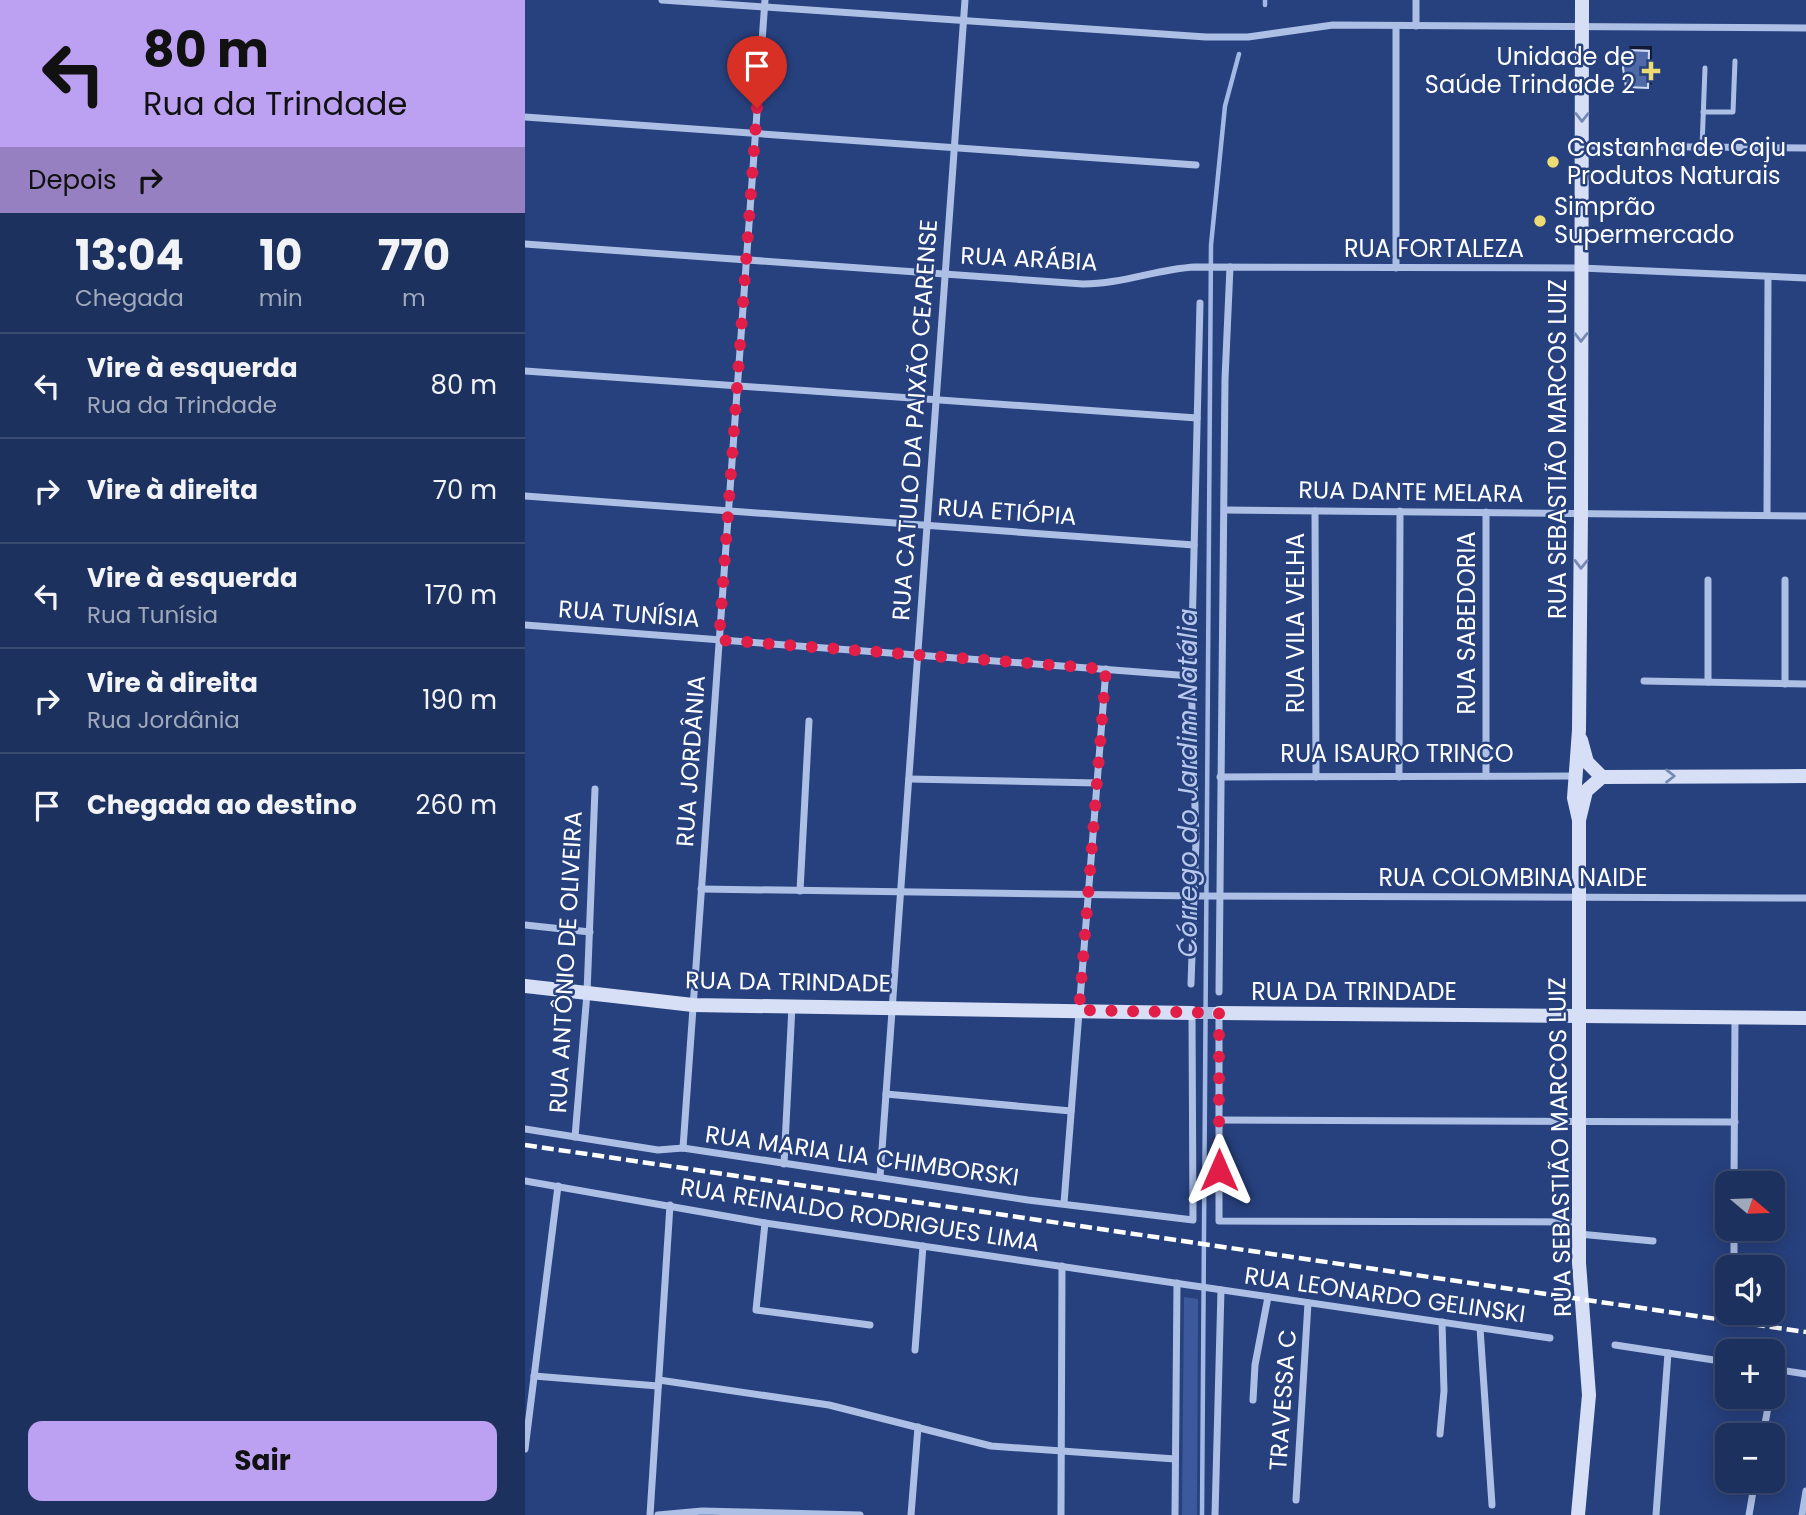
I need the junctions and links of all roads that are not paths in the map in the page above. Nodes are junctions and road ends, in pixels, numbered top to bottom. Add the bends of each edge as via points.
1 (662, 0) edge
2 (965, 0) edge
3 (1416, 0) edge
4 (1582, 0) edge
5 (764, 4) edge
6 (963, 21) junction
7 (1396, 26) junction
8 (1416, 26) junction
9 (1582, 27) junction
10 (1806, 29) edge
11 (1735, 61) dead end
12 (1705, 68) dead end
13 (1703, 113) junction
14 (525, 117) edge
15 (755, 133) junction
16 (1582, 146) junction
17 (1702, 147) junction
18 (954, 148) junction
19 (1806, 148) edge
20 (1196, 165) dead end
21 (525, 244) edge
22 (746, 260) junction
23 (1195, 267) joint
24 (1230, 267) junction
25 (1396, 268) junction
26 (1581, 268) junction
27 (945, 274) junction
28 (1768, 278) junction
29 (1806, 278) edge
30 (1200, 303) dead end
31 (525, 371) edge
32 (737, 386) junction
33 (936, 400) junction
34 (1197, 418) junction
35 (525, 496) edge
36 (1225, 510) junction
37 (728, 511) junction
38 (1315, 511) junction
39 (1400, 511) junction
40 (1486, 512) junction
41 (1581, 513) junction
42 (1767, 515) junction
43 (1806, 516) edge
44 (927, 526) junction
45 (1194, 545) junction
46 (1708, 580) dead end
47 (1785, 580) dead end
48 (525, 625) edge
49 (719, 640) junction
50 (918, 655) junction
51 (1106, 669) junction
52 (1191, 676) junction
53 (1644, 681) dead end
54 (1707, 682) junction
55 (1785, 684) junction
56 (1806, 684) edge
57 (809, 721) dead end
58 (1579, 730) junction
59 (1486, 776) junction
60 (1574, 776) junction
61 (1806, 776) edge
62 (1316, 777) junction
63 (1399, 777) junction
64 (1602, 777) junction
65 (1220, 778) junction
66 (909, 779) junction
67 (1097, 783) junction
68 (595, 789) dead end
69 (1579, 820) junction
70 (701, 889) junction
71 (800, 891) junction
72 (901, 892) junction
73 (1088, 895) junction
74 (1194, 896) junction
75 (1220, 896) junction
76 (1580, 897) junction
77 (1806, 898) edge
78 (525, 925) edge
79 (590, 932) junction
80 (1191, 984) dead end
81 (525, 986) edge
82 (1219, 992) dead end
83 (587, 993) junction
84 (693, 1004) junction
85 (792, 1006) junction
86 (892, 1008) junction
87 (1079, 1010) junction
88 (1192, 1013) junction
89 (1219, 1013) junction
90 (1580, 1016) junction
91 (1735, 1017) junction
92 (1806, 1018) edge
93 (886, 1094) junction
94 (1071, 1111) junction
95 (1219, 1120) junction
96 (1580, 1121) junction
97 (1735, 1122) junction
98 (525, 1129) edge
99 (575, 1136) junction
100 (683, 1148) junction
101 (784, 1164) junction
102 (1734, 1171) edge
103 (880, 1177) junction
104 (525, 1181) edge
105 (558, 1186) junction
106 (1064, 1203) junction
107 (670, 1205) junction
108 (765, 1223) junction
109 (1579, 1228) junction
110 (1653, 1241) dead end
111 (923, 1246) junction
112 (1062, 1266) junction
113 (1177, 1283) junction
114 (1190, 1285) joint
115 (1217, 1289) junction
116 (1268, 1297) junction
117 (1308, 1303) junction
118 (1442, 1322) junction
119 (870, 1325) dead end
120 (1480, 1328) junction
121 (1550, 1338) dead end
122 (1615, 1345) dead end
123 (915, 1350) dead end
124 (1668, 1353) junction
125 (1715, 1360) edge
126 (1785, 1371) edge
127 (1806, 1374) edge
128 (534, 1376) junction
129 (658, 1383) junction
130 (1254, 1400) dead end
131 (918, 1427) junction
132 (1440, 1434) dead end
133 (525, 1449) edge
134 (1061, 1451) junction
135 (1175, 1459) junction
136 (1806, 1491) edge
137 (1753, 1493) edge
138 (1296, 1500) dead end
139 (1492, 1505) dead end
140 (650, 1515) edge
141 (658, 1515) edge
142 (860, 1515) edge
143 (911, 1515) edge
144 (1061, 1515) edge
145 (1175, 1515) edge
146 (1215, 1515) edge
147 (1578, 1515) edge
148 (1656, 1515) edge
149 (1749, 1515) edge
150 (1801, 1515) edge

1 - 5 street
2 - 6 street, RUA CATULO DA PAIXÃO CEARENSE
3 - 8 street
4 - 9 main road, RUA SEBASTIÃO MARCOS LUIZ
5 - 6 street
5 - 15 street, RUA JORDÂNIA
6 - 7 street via 1248,37 1316,26
6 - 18 street, RUA CATULO DA PAIXÃO CEARENSE
7 - 8 street
7 - 25 street
8 - 9 street
9 - 10 street
9 -> 16 main road, RUA SEBASTIÃO MARCOS LUIZ
11 - 13 lane via 1733,112
12 - 13 lane
13 - 17 lane
14 - 15 street
15 - 18 street
15 - 22 street, RUA JORDÂNIA
16 - 17 street
16 - 26 main road, RUA SEBASTIÃO MARCOS LUIZ
17 - 19 street
18 - 20 street
18 - 27 street, RUA CATULO DA PAIXÃO CEARENSE
21 - 22 street, RUA ARÁBIA
22 - 27 street, RUA ARÁBIA
22 - 32 street, RUA JORDÂNIA
23 - 24 street, RUA FORTALEZA
23 - 27 street, RUA ARÁBIA via 1098,284
24 - 25 street, RUA FORTALEZA
24 - 36 street
25 - 26 street, RUA FORTALEZA
26 - 28 street, RUA FORTALEZA
26 -> 41 main road, RUA SEBASTIÃO MARCOS LUIZ
27 - 33 street, RUA CATULO DA PAIXÃO CEARENSE
28 - 29 street, RUA FORTALEZA
28 - 42 street
30 - 34 street
31 - 32 street
32 - 33 street
32 - 37 street, RUA JORDÂNIA
33 - 34 street
33 - 44 street, RUA CATULO DA PAIXÃO CEARENSE
34 - 45 street
35 - 37 street, RUA ETIÓPIA
36 - 38 street, RUA DANTE MELARA
36 - 65 street
37 - 44 street, RUA ETIÓPIA
37 - 49 street, RUA JORDÂNIA
38 - 39 street, RUA DANTE MELARA
38 - 62 street, RUA VILA VELHA
39 - 40 street, RUA DANTE MELARA
39 - 63 street
40 - 41 street, RUA DANTE MELARA
40 - 59 street, RUA SABEDORIA
41 - 42 street, RUA DANTE MELARA
41 -> 58 main road, RUA SEBASTIÃO MARCOS LUIZ
42 - 43 street, RUA DANTE MELARA
44 - 45 street, RUA ETIÓPIA
44 - 50 street, RUA CATULO DA PAIXÃO CEARENSE
45 - 52 street
46 - 54 street
47 - 55 street
48 - 49 street, RUA TUNÍSIA
49 - 50 street, RUA TUNÍSIA
49 - 70 street, RUA JORDÂNIA
50 - 51 street, RUA TUNÍSIA
50 - 66 street, RUA CATULO DA PAIXÃO CEARENSE
51 - 52 street, RUA TUNÍSIA
51 - 67 street
52 - 74 street
53 - 54 street
54 - 55 street
55 - 56 street
57 - 71 street
58 - 60 main road, RUA SEBASTIÃO MARCOS LUIZ
58 - 64 main road, RUA SEBASTIÃO MARCOS LUIZ via 1587,762
59 - 60 street, RUA ISAURO TRINCO
59 - 63 street, RUA ISAURO TRINCO
60 - 69 main road, RUA SEBASTIÃO MARCOS LUIZ
64 -> 61 main road
62 - 63 street, RUA ISAURO TRINCO
62 - 65 street, RUA ISAURO TRINCO
64 - 69 main road, RUA SEBASTIÃO MARCOS LUIZ via 1586,791
65 - 75 street
66 - 67 street
66 - 72 street, RUA CATULO DA PAIXÃO CEARENSE
67 - 73 street
68 - 79 street, RUA ANTÔNIO DE OLIVEIRA
69 - 76 main road, RUA SEBASTIÃO MARCOS LUIZ
70 - 71 street, RUA COLOMBINA NAIDE
70 - 84 street, RUA JORDÂNIA
71 - 72 street, RUA COLOMBINA NAIDE
72 - 73 street, RUA COLOMBINA NAIDE
72 - 86 street, RUA CATULO DA PAIXÃO CEARENSE
73 - 74 street, RUA COLOMBINA NAIDE
73 - 87 street
74 - 75 street, RUA COLOMBINA NAIDE
74 - 80 street
75 - 76 street, RUA COLOMBINA NAIDE
75 - 82 street
76 - 77 street, RUA COLOMBINA NAIDE
76 - 90 main road, RUA SEBASTIÃO MARCOS LUIZ
78 - 79 street
79 - 83 street, RUA ANTÔNIO DE OLIVEIRA
81 - 83 main road, RUA DA TRINDADE
83 - 84 main road, RUA DA TRINDADE
83 - 99 street, RUA ANTÔNIO DE OLIVEIRA
84 - 85 main road, RUA DA TRINDADE
84 - 100 street, RUA JORDÂNIA
85 - 86 main road, RUA DA TRINDADE
85 - 101 street
86 - 87 main road, RUA DA TRINDADE
86 - 93 street, RUA CATULO DA PAIXÃO CEARENSE
87 - 88 main road, RUA DA TRINDADE
87 - 94 street
88 - 89 street, RUA DA TRINDADE
88 - 106 street, RUA MARIA LIA CHIMBORSKI via 1193,1220
89 - 90 main road, RUA DA TRINDADE
89 - 95 street
90 - 91 main road, RUA DA TRINDADE
90 - 96 main road, RUA SEBASTIÃO MARCOS LUIZ
91 - 92 main road, RUA DA TRINDADE
91 - 97 street
93 - 94 street
93 - 103 street, RUA CATULO DA PAIXÃO CEARENSE
94 - 106 street
95 - 96 street
95 - 109 street via 1219,1221
96 - 97 street
96 - 109 main road, RUA SEBASTIÃO MARCOS LUIZ
97 - 102 street
98 - 99 street, RUA MARIA LIA CHIMBORSKI
99 - 100 street, RUA MARIA LIA CHIMBORSKI via 658,1150
100 - 101 street, RUA MARIA LIA CHIMBORSKI
101 - 103 street, RUA MARIA LIA CHIMBORSKI
103 - 106 street, RUA MARIA LIA CHIMBORSKI
104 - 105 street, RUA REINALDO RODRIGUES LIMA
105 - 107 street, RUA REINALDO RODRIGUES LIMA
105 - 128 street
107 - 108 street, RUA REINALDO RODRIGUES LIMA
107 - 129 street
108 - 111 street, RUA REINALDO RODRIGUES LIMA
108 - 119 street via 755,1310
109 - 110 street
109 - 147 main road, RUA SEBASTIÃO MARCOS LUIZ via 1588,1395
111 - 112 street, RUA REINALDO RODRIGUES LIMA
111 - 123 street
112 - 113 street, RUA REINALDO RODRIGUES LIMA
112 - 134 street
113 - 114 street, RUA REINALDO RODRIGUES LIMA
113 - 135 street
114 - 115 street, RUA LEONARDO GELINSKI
115 - 116 street, RUA LEONARDO GELINSKI
115 - 146 street
116 - 117 street, RUA LEONARDO GELINSKI
116 - 130 street via 1255,1365
117 - 118 street, RUA LEONARDO GELINSKI
117 - 138 street, TRAVESSA C
118 - 120 street, RUA LEONARDO GELINSKI
118 - 132 street
120 - 121 street, RUA LEONARDO GELINSKI
120 - 139 street
122 - 124 street
124 - 125 street
124 - 148 street
126 - 127 street
128 - 129 street
128 - 133 street
129 - 131 street via 816,1403
129 - 140 street
131 - 134 street via 991,1446
131 - 143 street
134 - 135 street
134 - 144 street
135 - 145 street
136 - 150 street
137 - 149 street
141 - 142 street via 702,1511

